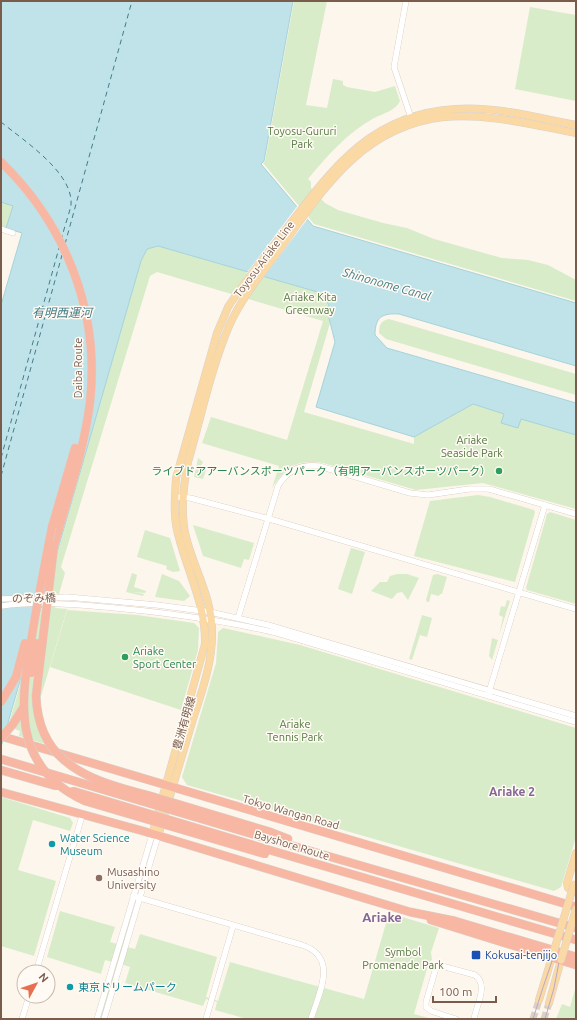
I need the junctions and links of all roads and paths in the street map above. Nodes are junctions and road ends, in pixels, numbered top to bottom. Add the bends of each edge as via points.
1 (406, 1) edge
2 (412, 121) junction
3 (576, 125) edge
4 (576, 133) edge
5 (1, 162) edge
6 (1, 170) edge
7 (1, 229) edge
8 (13, 233) dead end
9 (242, 294) junction
10 (236, 314) junction
11 (222, 322) junction
12 (174, 497) junction
13 (183, 497) junction
14 (545, 505) junction
15 (576, 514) edge
16 (267, 519) junction
17 (52, 526) junction
18 (54, 546) junction
19 (518, 593) junction
20 (1, 599) edge
21 (1, 606) edge
22 (576, 609) edge
23 (202, 611) junction
24 (210, 612) junction
25 (238, 618) junction
26 (208, 620) junction
27 (489, 693) junction
28 (1, 702) edge
29 (576, 716) edge
30 (576, 722) edge
31 (1, 737) edge
32 (1, 760) edge
33 (1, 770) edge
34 (169, 787) junction
35 (1, 792) edge
36 (82, 816) junction
37 (155, 835) junction
38 (270, 835) junction
39 (265, 851) junction
40 (576, 853) edge
41 (405, 857) junction
42 (575, 881) edge
43 (576, 892) edge
44 (133, 896) junction
45 (140, 898) junction
46 (573, 901) edge
47 (458, 906) junction
48 (576, 908) edge
49 (410, 912) junction
50 (546, 919) junction
51 (576, 924) edge
52 (233, 926) junction
53 (576, 928) edge
54 (576, 940) edge
55 (576, 945) edge
56 (552, 957) junction
57 (575, 959) edge
58 (561, 960) junction
59 (38, 964) edge
60 (539, 1000) tunnel mouth
61 (549, 1003) tunnel mouth
62 (27, 1004) edge
63 (473, 1018) edge
64 (22, 1019) edge
65 (97, 1019) edge
66 (104, 1019) edge
67 (206, 1019) edge
68 (311, 1019) edge
69 (456, 1019) edge

1 - 2 street via 394,67
2 - 3 main road, Toyosu-Ariake Line via 443,110 472,108
2 - 4 main road, Toyosu-Ariake Line via 472,116
2 - 9 main road, Toyosu-Ariake Line via 373,143 341,169
5 - 18 highway, Daiba Route via 32,196 62,242 80,287 90,337 92,377 87,419
6 - 17 highway, Daiba Route via 34,207 57,246 74,288 83,326 86,370 82,418
7 - 8 street
9 - 10 main road, Toyosu-Ariake Line
9 - 11 main road, Toyosu-Ariake Line
10 - 11 main road via 230,311
10 - 13 main road, Toyosu-Ariake Line via 225,337 194,440 186,468
11 - 12 main road, Toyosu-Ariake Line via 180,460
12 - 13 street
12 - 23 main road, Toyosu-Ariake Line via 177,532
13 - 16 street
13 - 24 main road, Toyosu-Ariake Line via 186,536
14 - 15 street
14 - 16 street via 488,489 428,495 410,493 310,465 291,470 282,479
14 - 19 street
16 - 19 street
16 - 25 street
17 - 28 highway, bridge via 35,587 19,669
17 - 39 highway, bridge via 37,603 23,700 26,734 40,765 58,786 95,805
18 - 31 highway, bridge via 26,700 17,718
18 - 38 highway, bridge via 36,696 40,723 53,748 71,766 101,781
19 - 22 street
19 - 27 street
20 - 23 street, のぞみ橋, bridge via 67,598
21 - 26 street, のぞみ橋, bridge via 66,604 164,613
23 - 24 street, のぞみ橋
23 - 26 main road, 豊洲有明線
24 - 25 street, のぞみ橋
24 - 26 main road, Toyosu-Ariake Line
25 - 27 street, のぞみ橋 via 274,626
26 - 27 street, のぞみ橋 via 277,633
26 - 34 main road, 豊洲有明線 via 204,654
27 - 29 street
27 - 30 street
31 - 34 highway, Tokyo Wangan Road
32 - 38 highway, Bayshore Route, bridge
33 - 39 highway, Bayshore Route, bridge
34 - 37 main road, 豊洲有明線
34 - 41 highway, Tokyo Wangan Road
35 - 36 highway
36 - 37 highway
36 - 59 street
37 - 44 street
37 - 45 street
37 - 49 highway
38 - 50 highway, Bayshore Route via 316,852
39 - 47 highway
40 - 43 main road via 567,883 568,888
41 - 46 highway via 445,864
41 - 48 highway, Tokyo Wangan Road
42 - 46 main road, bridge
44 - 45 street
44 - 65 street
45 - 52 street
45 - 66 street
46 - 56 main road, bridge
47 - 54 highway
47 - 55 highway
48 - 58 main road, bridge
49 - 56 highway via 453,928
49 - 57 highway via 455,921
50 - 51 highway
50 - 53 highway, Bayshore Route
52 - 67 street
52 - 68 street via 302,945 316,952 323,961 324,972
56 - 58 highway
56 - 60 main road
57 - 58 highway
58 - 61 main road
62 - 64 street
63 - 69 street via 481,992 478,978 475,975 438,966 426,1006 431,1011

